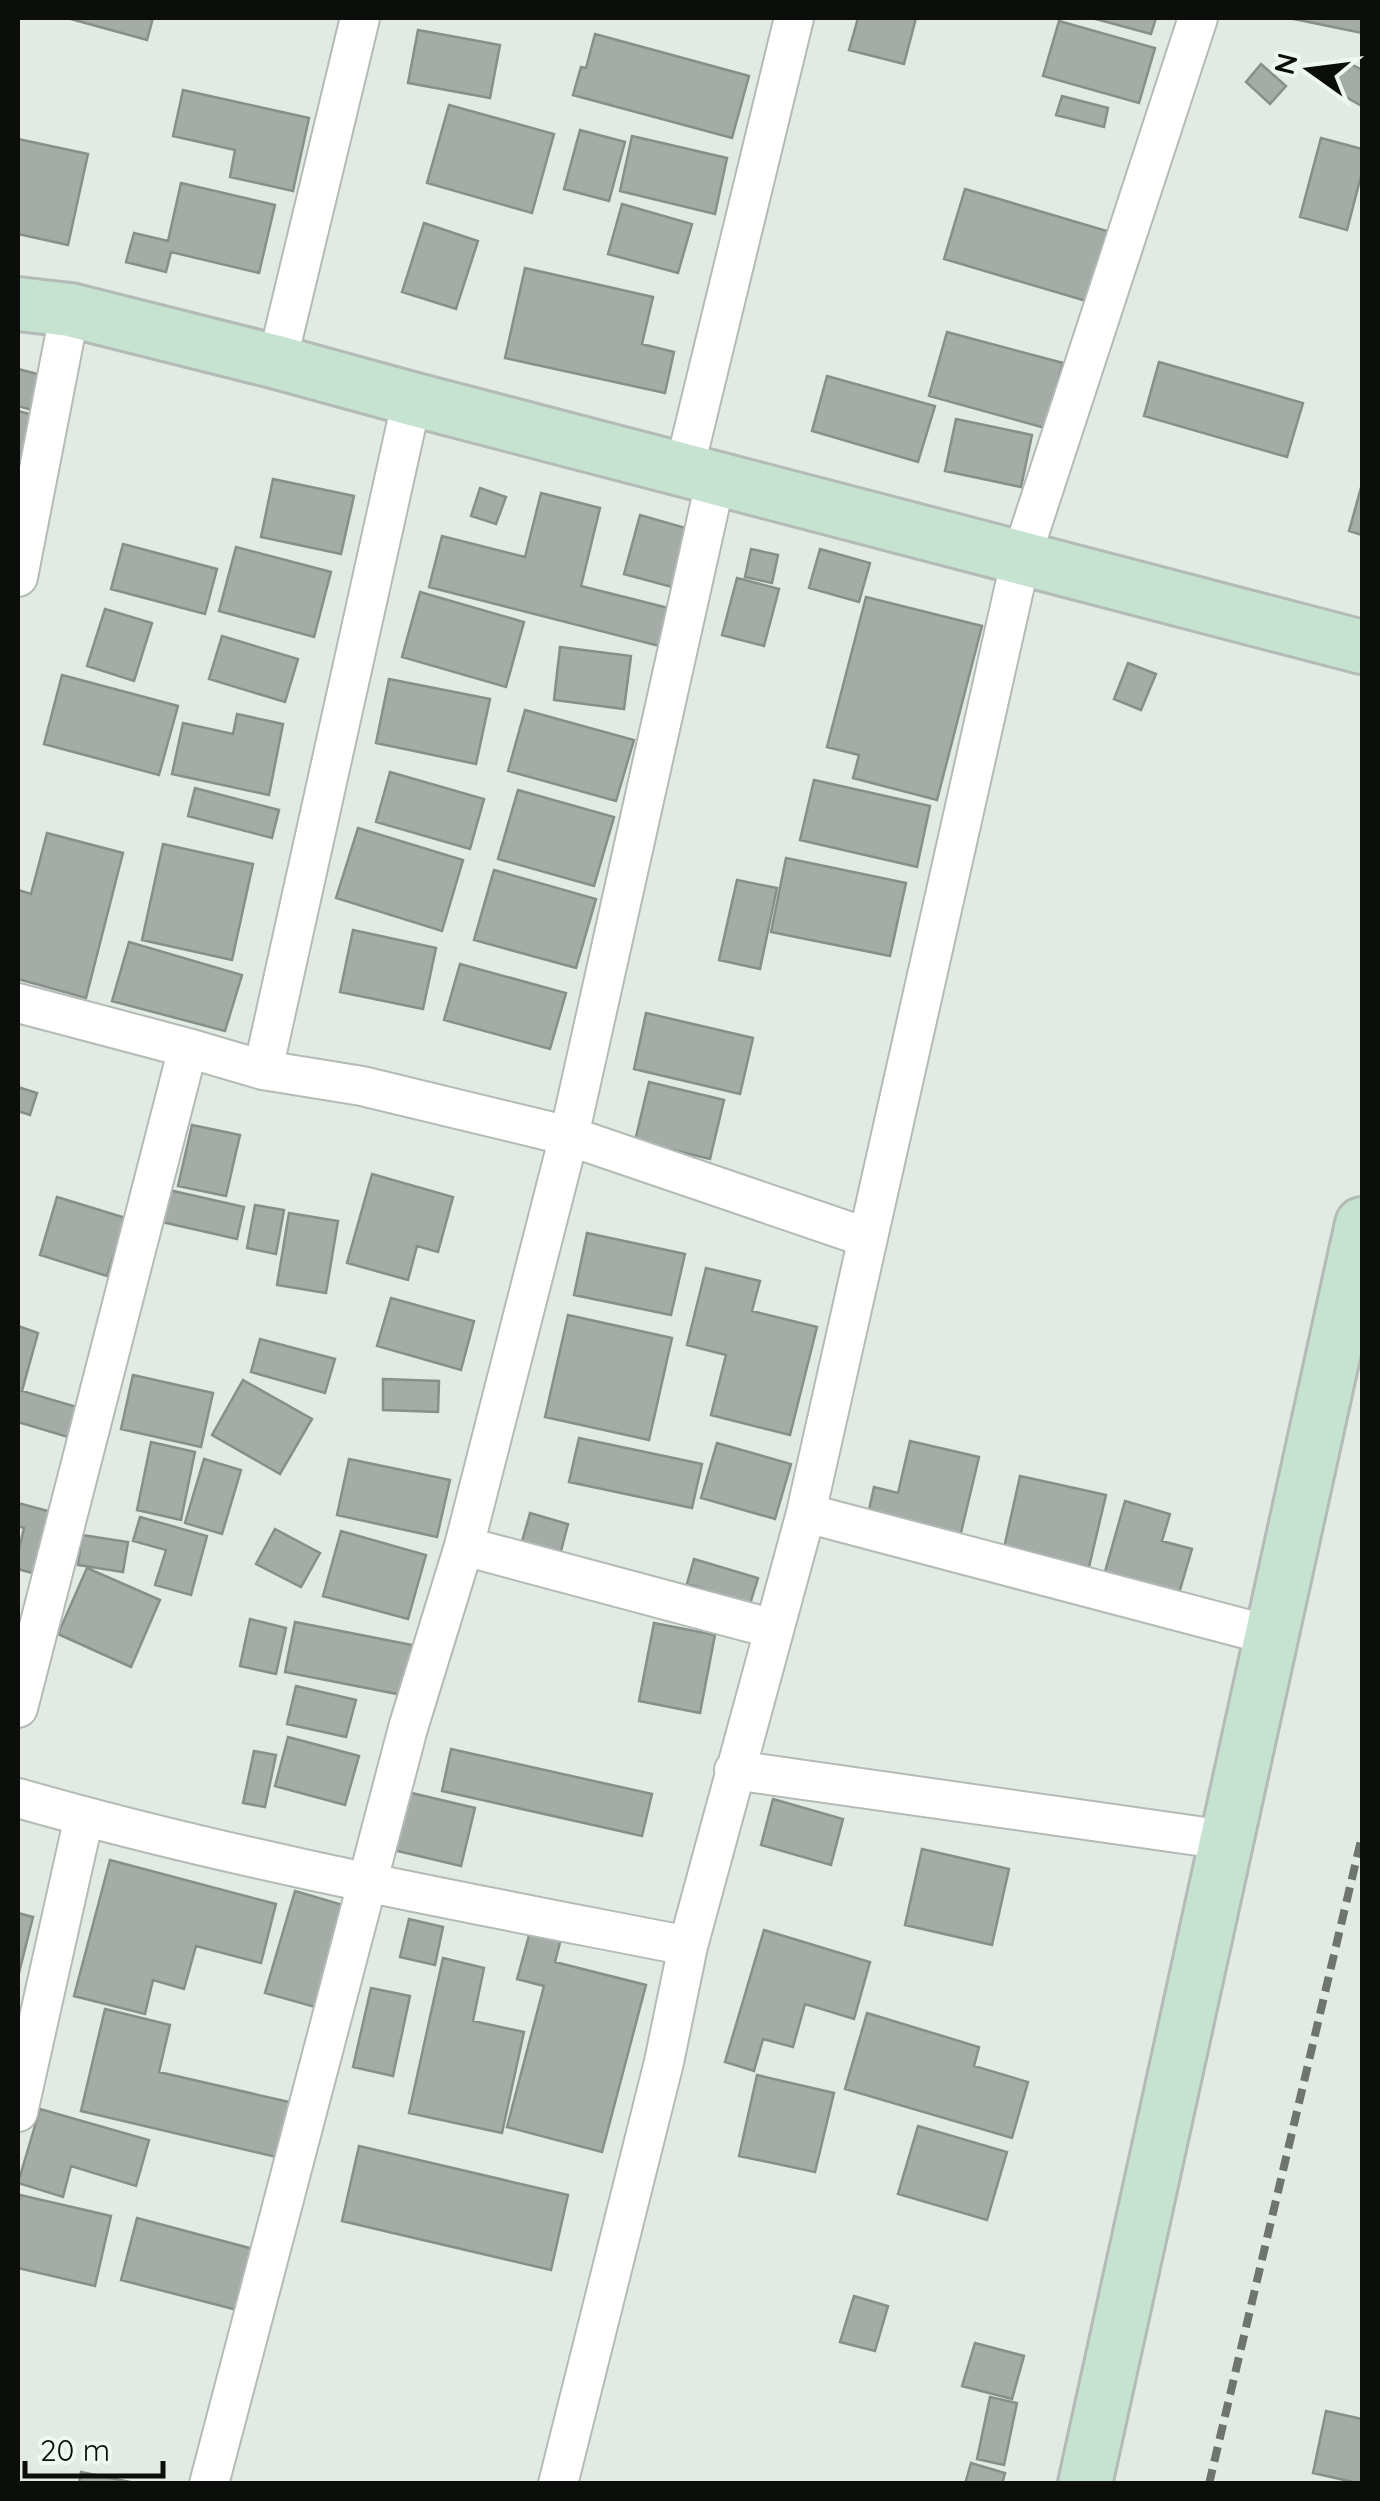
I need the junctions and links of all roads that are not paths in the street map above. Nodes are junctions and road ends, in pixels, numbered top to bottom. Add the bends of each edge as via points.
1 (360, 18) edge
2 (794, 18) edge
3 (1198, 18) edge
4 (18, 304) edge
5 (70, 310) junction
6 (278, 362) junction
7 (412, 399) junction
8 (700, 474) junction
9 (1020, 558) junction
10 (18, 576) edge
11 (1362, 647) edge
12 (18, 1003) edge
13 (188, 1048) junction
14 (263, 1070) junction
15 (569, 1136) junction
16 (1362, 1224) edge
17 (868, 1238) junction
18 (806, 1513) junction
19 (464, 1546) junction
20 (774, 1629) junction
21 (1272, 1636) junction
22 (18, 1708) edge
23 (734, 1770) junction
24 (18, 1798) edge
25 (84, 1817) junction
26 (1226, 1840) junction
27 (367, 1883) junction
28 (688, 1946) junction
29 (18, 2112) edge
30 (209, 2484) edge
31 (558, 2484) edge
32 (1085, 2484) edge

1 - 6 street
2 - 8 street
3 - 9 street
4 - 5 main road
5 - 6 main road
5 - 10 street
6 - 7 main road
7 - 8 main road
7 - 14 street
8 - 9 main road
8 - 15 street
9 - 11 main road
9 - 17 street
12 - 13 street
13 - 14 street
13 - 22 street
14 - 15 street via 362,1086
15 - 17 street
15 - 19 street
16 - 21 main road
17 - 18 street
18 - 20 street
18 - 21 street
19 - 20 street
19 - 27 street
20 - 23 street
21 - 26 main road
23 - 26 street
23 - 28 street
24 - 25 street
25 - 27 street
25 - 29 street
26 - 32 main road
27 - 28 street
27 - 30 street
28 - 31 street

